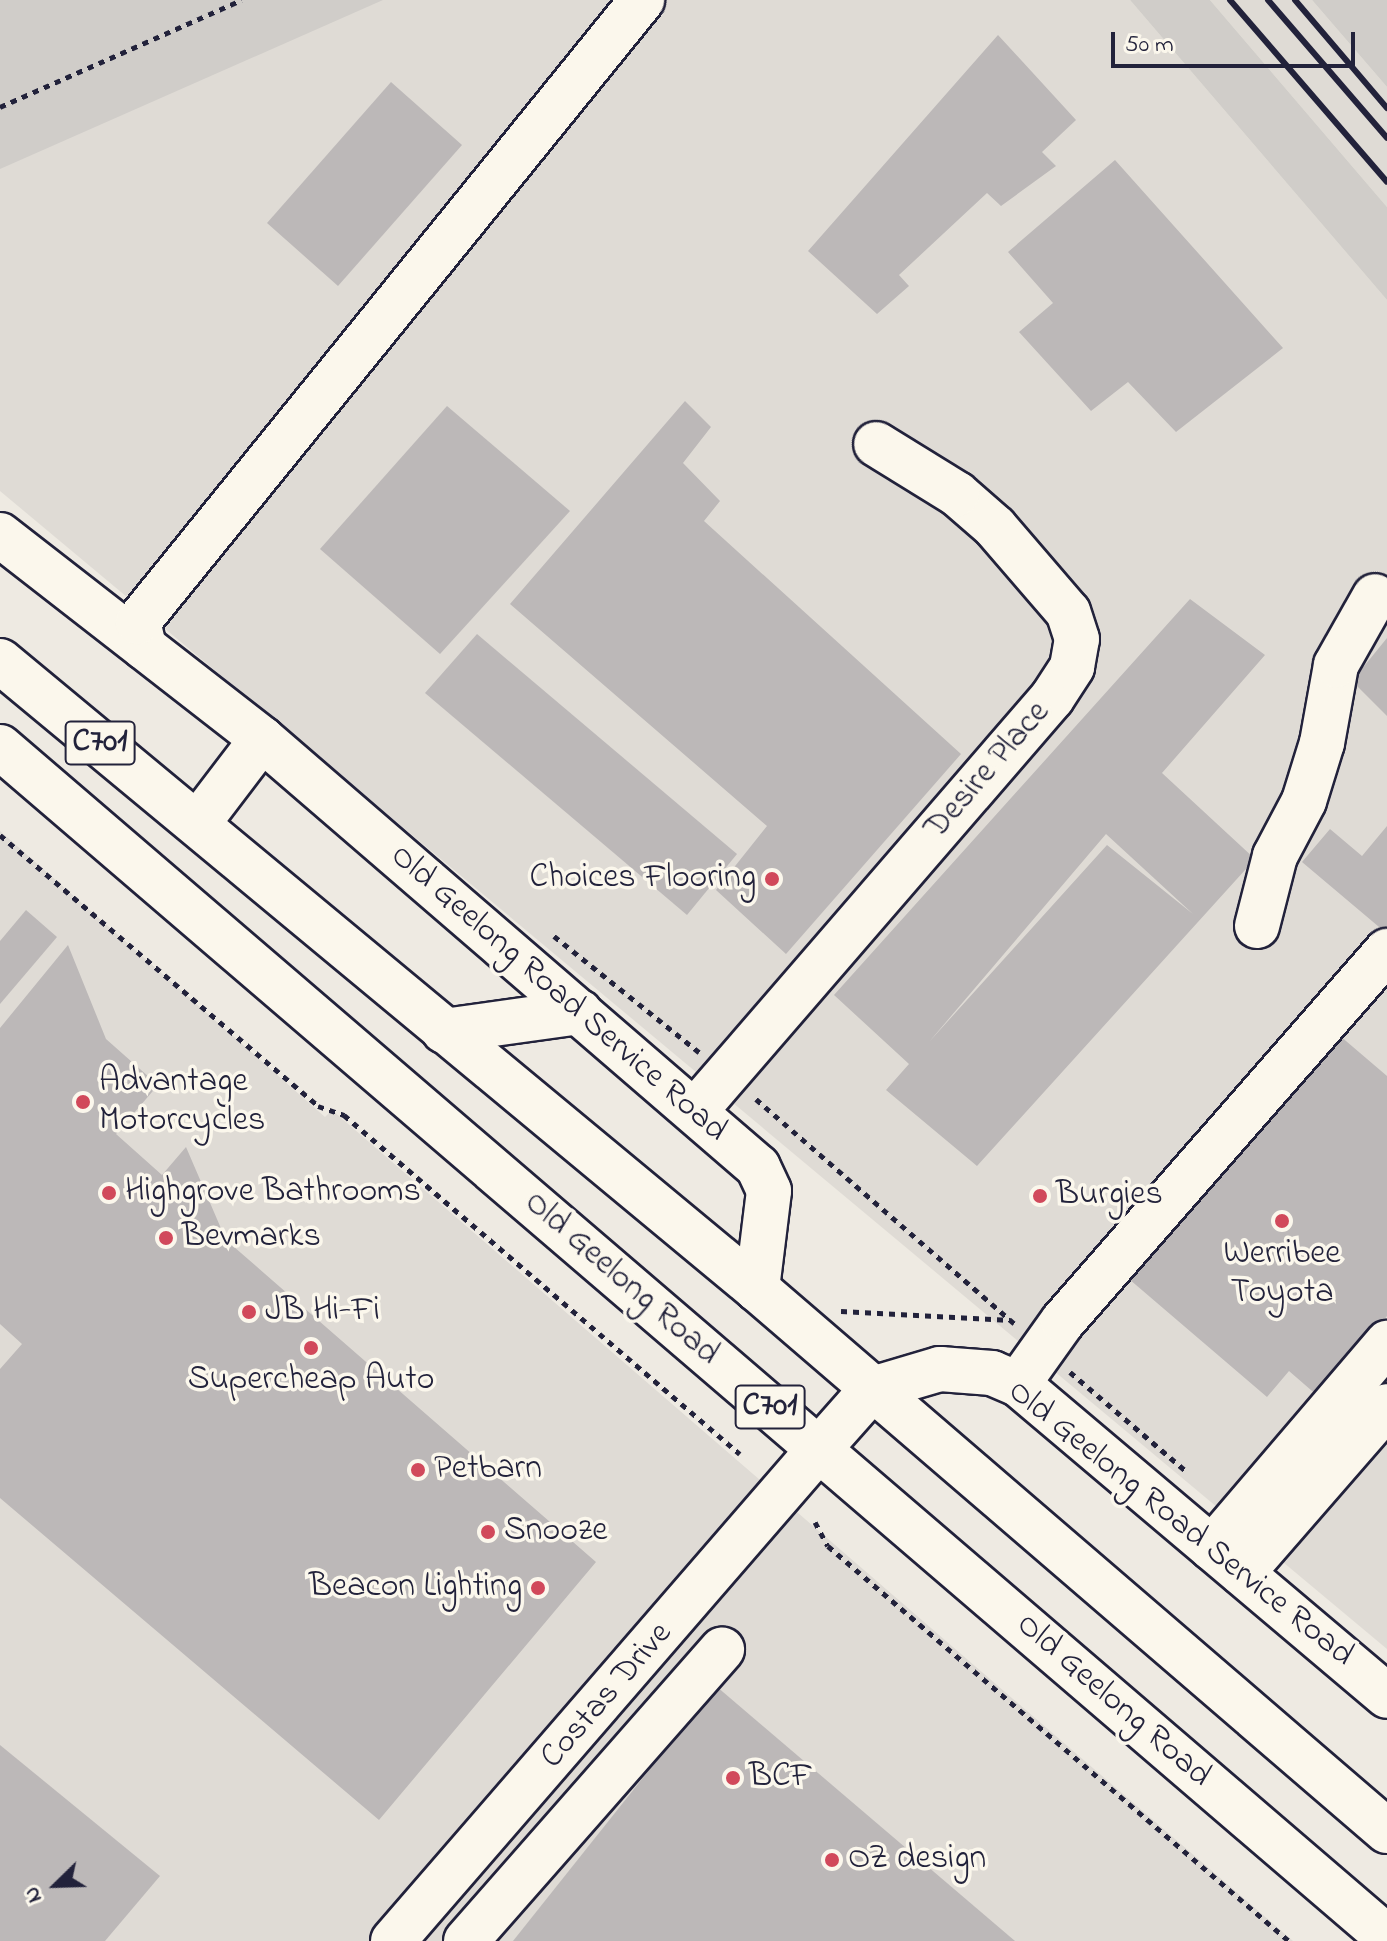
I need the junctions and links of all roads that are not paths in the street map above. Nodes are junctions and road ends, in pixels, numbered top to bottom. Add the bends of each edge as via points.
1 (642, 0) edge
2 (876, 444) dead end
3 (0, 535) edge
4 (1375, 596) dead end
5 (144, 647) junction
6 (0, 662) edge
7 (262, 739) junction
8 (0, 747) edge
9 (198, 823) junction
10 (153, 877) junction
11 (1257, 926) dead end
12 (1387, 951) edge
13 (580, 1012) junction
14 (444, 1031) junction
15 (695, 1111) junction
16 (757, 1289) junction
17 (1387, 1343) edge
18 (1018, 1384) junction
19 (872, 1389) junction
20 (1387, 1406) edge
21 (819, 1449) junction
22 (1227, 1560) junction
23 (722, 1650) dead end
24 (1387, 1696) edge
25 (1387, 1831) edge
26 (1387, 1937) edge
27 (393, 1941) edge
28 (466, 1941) edge

1 - 5 main road via 138,622
2 - 15 main road, Desire Place via 957,494 995,527 1068,612 1077,639 1072,667 1052,698
3 - 5 main road, Old Geelong Road Service Road
4 - 11 main road via 1336,665 1322,743 1304,801 1275,856
5 - 7 main road, Old Geelong Road Service Road
6 - 9 main road, C701
7 - 9 main road
7 - 13 main road, Old Geelong Road Service Road
8 - 10 main road, Old Geelong Road / C701
9 - 10 main road
9 - 14 main road, C701
10 - 21 main road, Old Geelong Road / C701
12 - 18 main road via 1063,1321
13 - 14 main road
13 - 15 main road, Old Geelong Road Service Road
14 - 16 main road, C701
15 - 16 main road, Old Geelong Road Service Road via 758,1167 769,1191
16 - 19 main road, C701
17 - 22 main road
18 - 19 main road, Old Geelong Road Service Road via 992,1373 940,1369
18 - 22 main road, Old Geelong Road Service Road
19 - 21 main road, Costas Drive
19 - 25 main road, C701
20 - 22 main road
21 - 26 main road, Old Geelong Road / C701
21 - 27 main road, Costas Drive
22 - 24 main road, Old Geelong Road Service Road
23 - 28 main road

